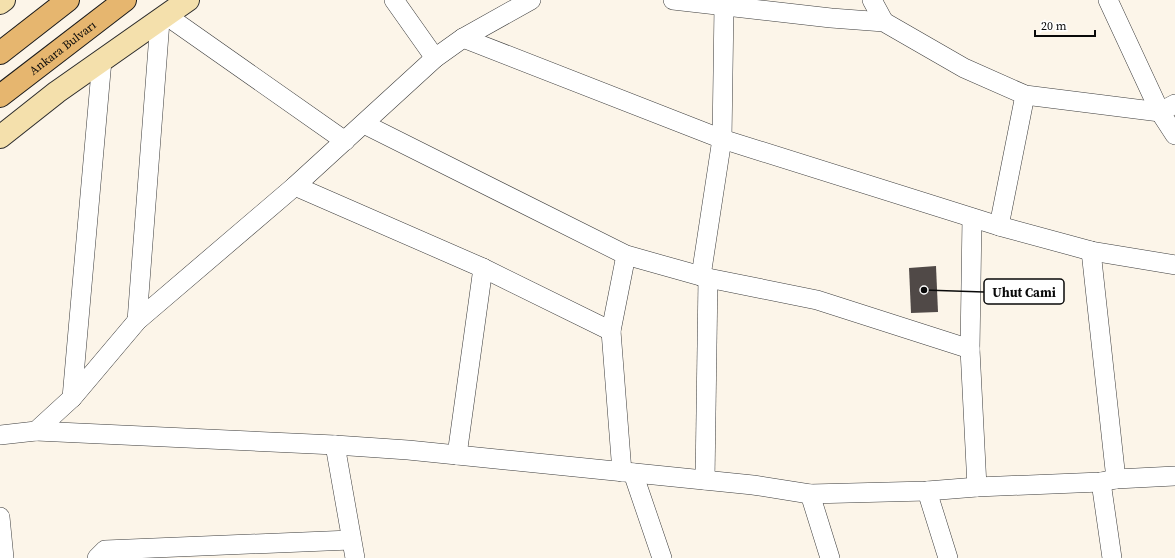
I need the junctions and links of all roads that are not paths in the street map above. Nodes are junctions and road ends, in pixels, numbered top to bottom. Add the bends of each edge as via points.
1 (4, 0) edge
2 (68, 0) edge
3 (125, 0) edge
4 (188, 0) edge
5 (394, 0) edge
6 (531, 0) edge
7 (673, 0) edge
8 (872, 0) edge
9 (1108, 0) edge
10 (0, 4) edge
11 (724, 6) junction
12 (163, 18) junction
13 (884, 22) junction
14 (463, 38) junction
15 (0, 53) edge
16 (435, 58) junction
17 (102, 60) junction
18 (1025, 95) junction
19 (0, 96) edge
20 (1167, 108) edge
21 (364, 124) junction
22 (1175, 135) edge
23 (0, 136) edge
24 (722, 139) junction
25 (345, 141) junction
26 (295, 186) junction
27 (972, 218) junction
28 (999, 226) junction
29 (1091, 251) junction
30 (626, 255) junction
31 (1175, 265) edge
32 (483, 268) junction
33 (704, 277) junction
34 (137, 321) junction
35 (611, 331) junction
36 (970, 349) junction
37 (72, 398) junction
38 (36, 431) junction
39 (0, 435) edge
40 (334, 445) junction
41 (457, 455) junction
42 (628, 473) junction
43 (1175, 476) edge
44 (705, 480) junction
45 (1109, 481) junction
46 (977, 487) junction
47 (927, 491) junction
48 (810, 494) junction
49 (0, 517) edge
50 (353, 549) edge
51 (4, 558) edge
52 (97, 558) edge
53 (662, 558) edge
54 (830, 558) edge
55 (948, 558) edge
56 (1112, 558) edge

1 - 10 main road
2 - 15 main road
3 - 19 main road, Ankara Bulvarı
4 - 12 main road
5 - 16 street
6 - 14 street
7 - 11 street
8 - 13 street
9 - 20 street
11 - 13 street
11 - 24 street
12 - 17 main road
12 - 25 street
12 - 34 street
13 - 18 street via 964,68
14 - 16 street
14 - 24 street
16 - 21 street
17 - 23 main road
17 - 37 street
18 - 20 street
18 - 28 street
20 - 22 street
21 - 25 street
21 - 30 street
24 - 27 street
24 - 33 street
25 - 26 street
26 - 32 street
26 - 34 street
27 - 28 street
27 - 36 street
28 - 29 street
29 - 31 street
29 - 45 street
30 - 33 street
30 - 35 street
32 - 35 street
32 - 41 street
33 - 36 street via 817,300
33 - 44 street
34 - 37 street
35 - 42 street
36 - 46 street
37 - 38 street
38 - 39 street
38 - 40 street
40 - 41 street
40 - 50 street
41 - 42 street
42 - 44 street
42 - 53 street
43 - 45 street
44 - 48 street
45 - 46 street
45 - 56 street
46 - 47 street
47 - 48 street
47 - 55 street
48 - 54 street
49 - 51 street
50 - 52 street via 105,550

